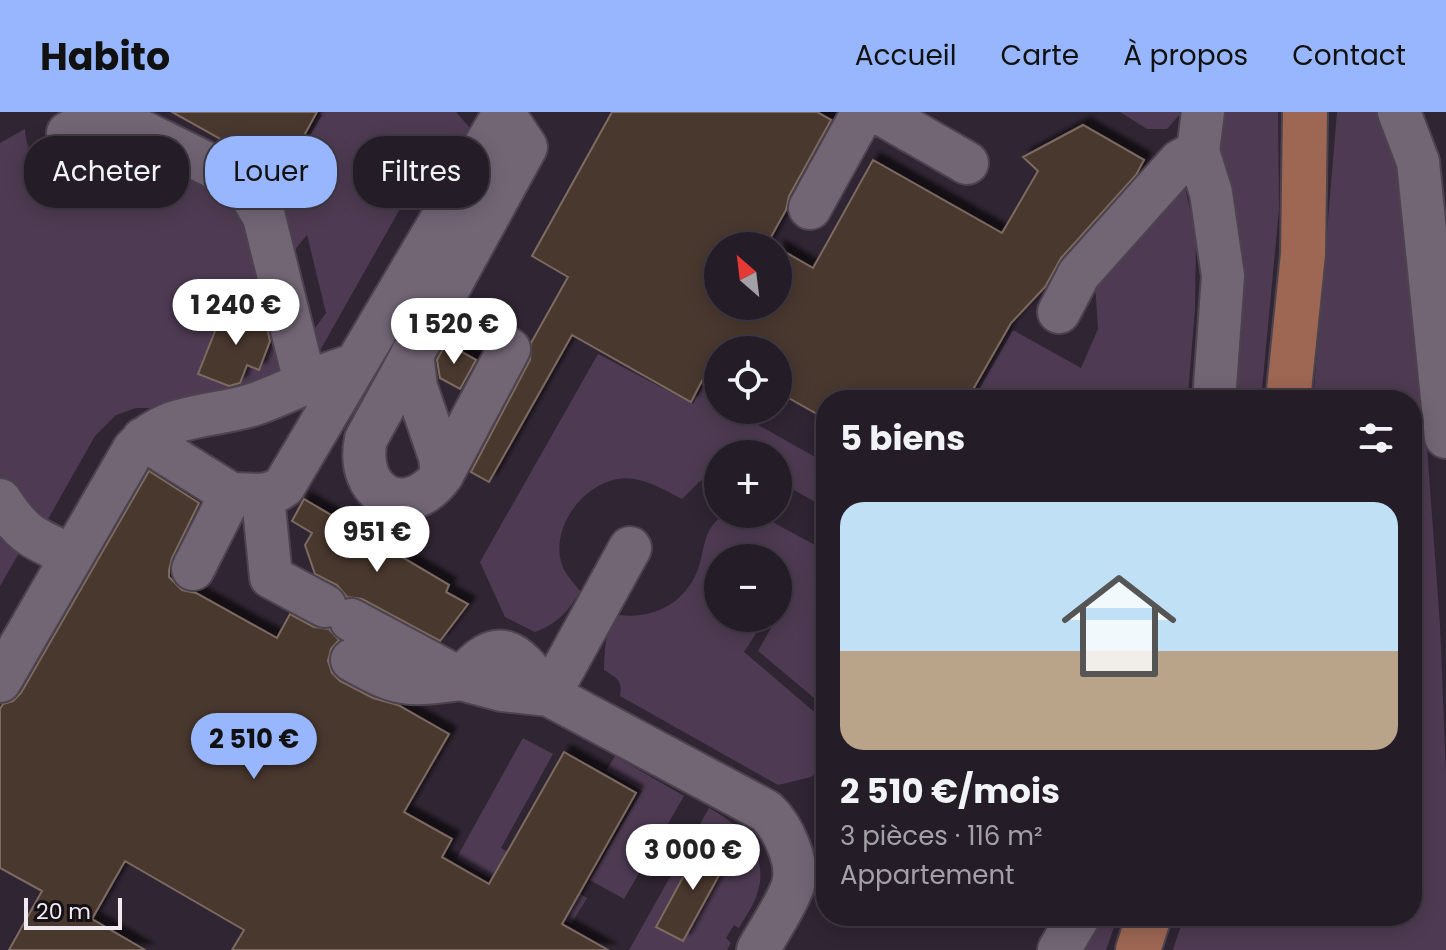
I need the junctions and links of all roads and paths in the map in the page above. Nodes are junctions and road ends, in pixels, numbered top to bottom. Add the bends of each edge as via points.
1 (863, 112) edge
2 (878, 112) edge
3 (1305, 112) edge
4 (1399, 112) edge
5 (504, 113) edge
6 (1200, 132) edge
7 (68, 133) dead end
8 (967, 163) dead end
9 (810, 208) dead end
10 (1059, 312) dead end
11 (509, 349) dead end
12 (412, 354) junction
13 (355, 365) junction
14 (305, 382) junction
15 (1215, 390) edge
16 (1289, 390) edge
17 (1446, 437) edge
18 (143, 439) junction
19 (442, 475) junction
20 (247, 496) junction
21 (0, 500) edge
22 (630, 548) dead end
23 (72, 556) junction
24 (193, 569) dead end
25 (0, 681) edge
26 (549, 695) junction
27 (1073, 926) edge
28 (1146, 926) edge
29 (758, 950) edge
30 (1059, 950) edge
31 (1138, 950) edge

1 - 9 street
2 - 8 street
3 - 16 main road via 1303,254
4 - 17 street via 1418,162
5 - 12 street via 526,147
5 - 13 street
6 - 10 street via 1079,274
6 - 15 street via 1223,276
7 - 14 street via 104,113 224,172 249,191 264,217
11 - 19 street
12 - 19 street via 416,387
12 - 19 street via 366,439 364,467 378,491 402,500 432,490
13 - 14 street
13 - 20 street via 284,486 275,493
14 - 18 street via 259,402 168,423
18 - 20 street
18 - 23 street
20 - 24 street
20 - 26 street via 274,595 343,628 384,678 413,685 461,679
21 - 23 street via 27,534
22 - 26 street
23 - 25 street
26 - 29 street via 777,821 793,865 794,885
27 - 30 street
28 - 31 main road

